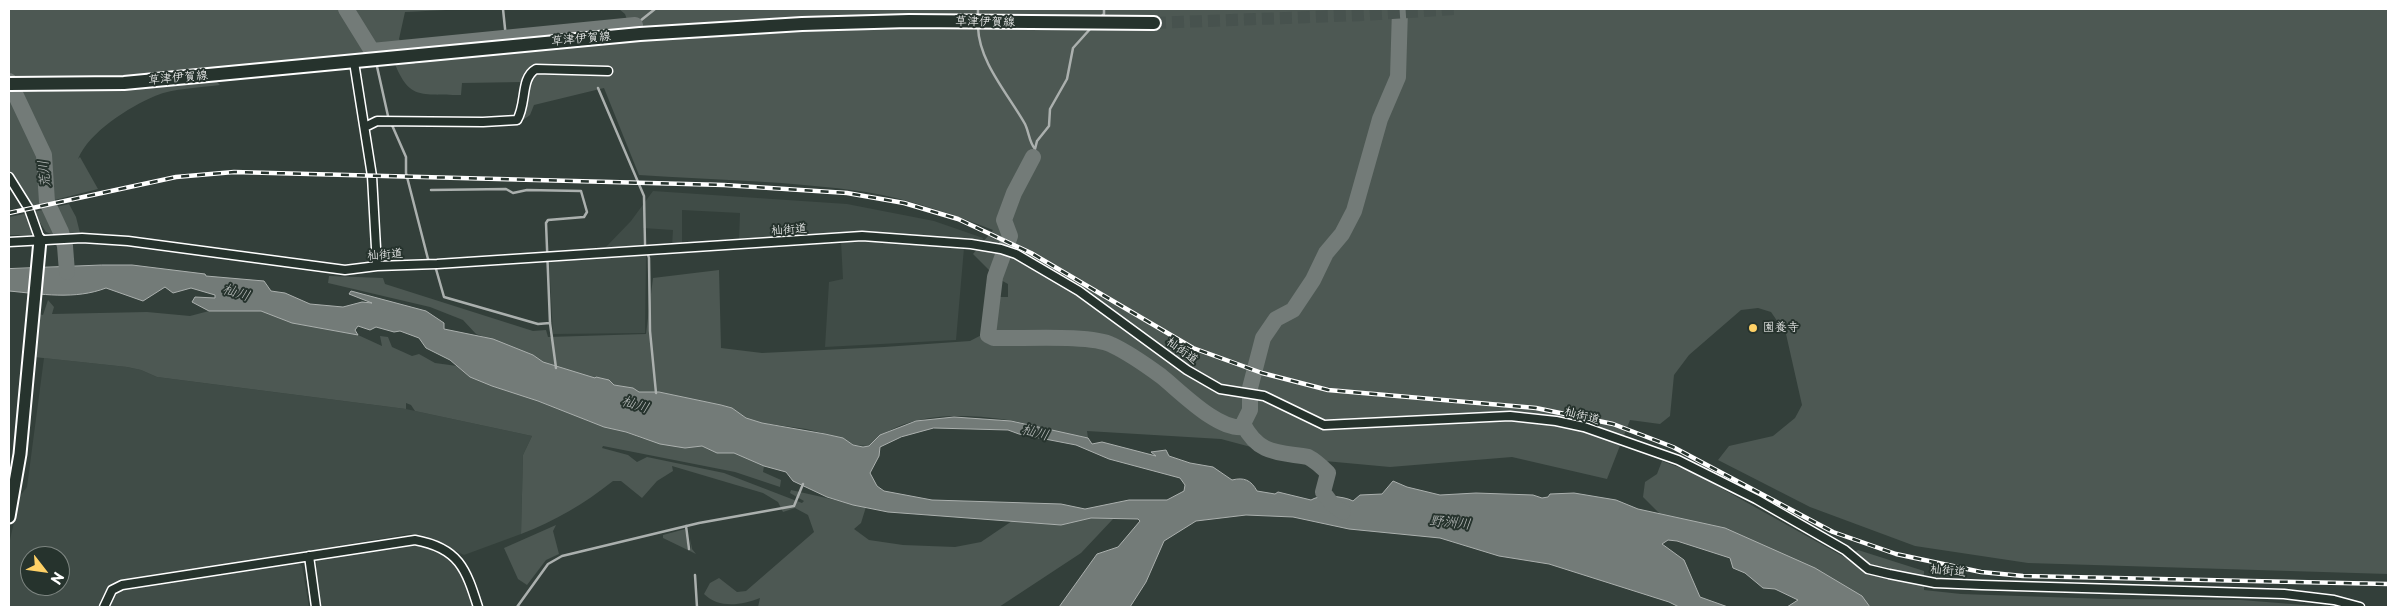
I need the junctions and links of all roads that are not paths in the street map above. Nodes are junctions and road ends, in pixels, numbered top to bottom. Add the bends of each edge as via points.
1 (1154, 23) tunnel mouth
2 (354, 62) junction
3 (608, 70) dead end
4 (9, 84) edge
5 (365, 127) junction
6 (10, 182) edge
7 (9, 242) edge
8 (40, 246) junction
9 (377, 266) junction
10 (9, 517) edge
11 (309, 556) junction
12 (104, 607) edge
13 (316, 607) edge
14 (478, 607) edge
15 (2360, 607) edge

1 - 2 main road, 草津伊賀線 via 909,21 802,24 640,34
2 - 4 main road, 草津伊賀線 via 124,83
2 - 5 street
3 - 5 street via 536,69 529,73 526,81 524,104 517,120 377,121
5 - 9 street via 372,176
6 - 8 street via 29,209
7 - 8 street, 杣街道
8 - 9 street, 杣街道 via 55,240 82,238 187,248 345,270
8 - 10 street via 20,454
9 - 15 street, 杣街道 via 862,236 1001,249 1016,254 1079,292 1220,389 1264,396 1324,425 1510,416 1584,427 1678,460 1756,499 1844,550 1868,569 1935,583 2266,592 2313,596
11 - 12 street via 122,585 112,590
11 - 13 street
11 - 14 street via 407,540 423,541 456,558 465,568

